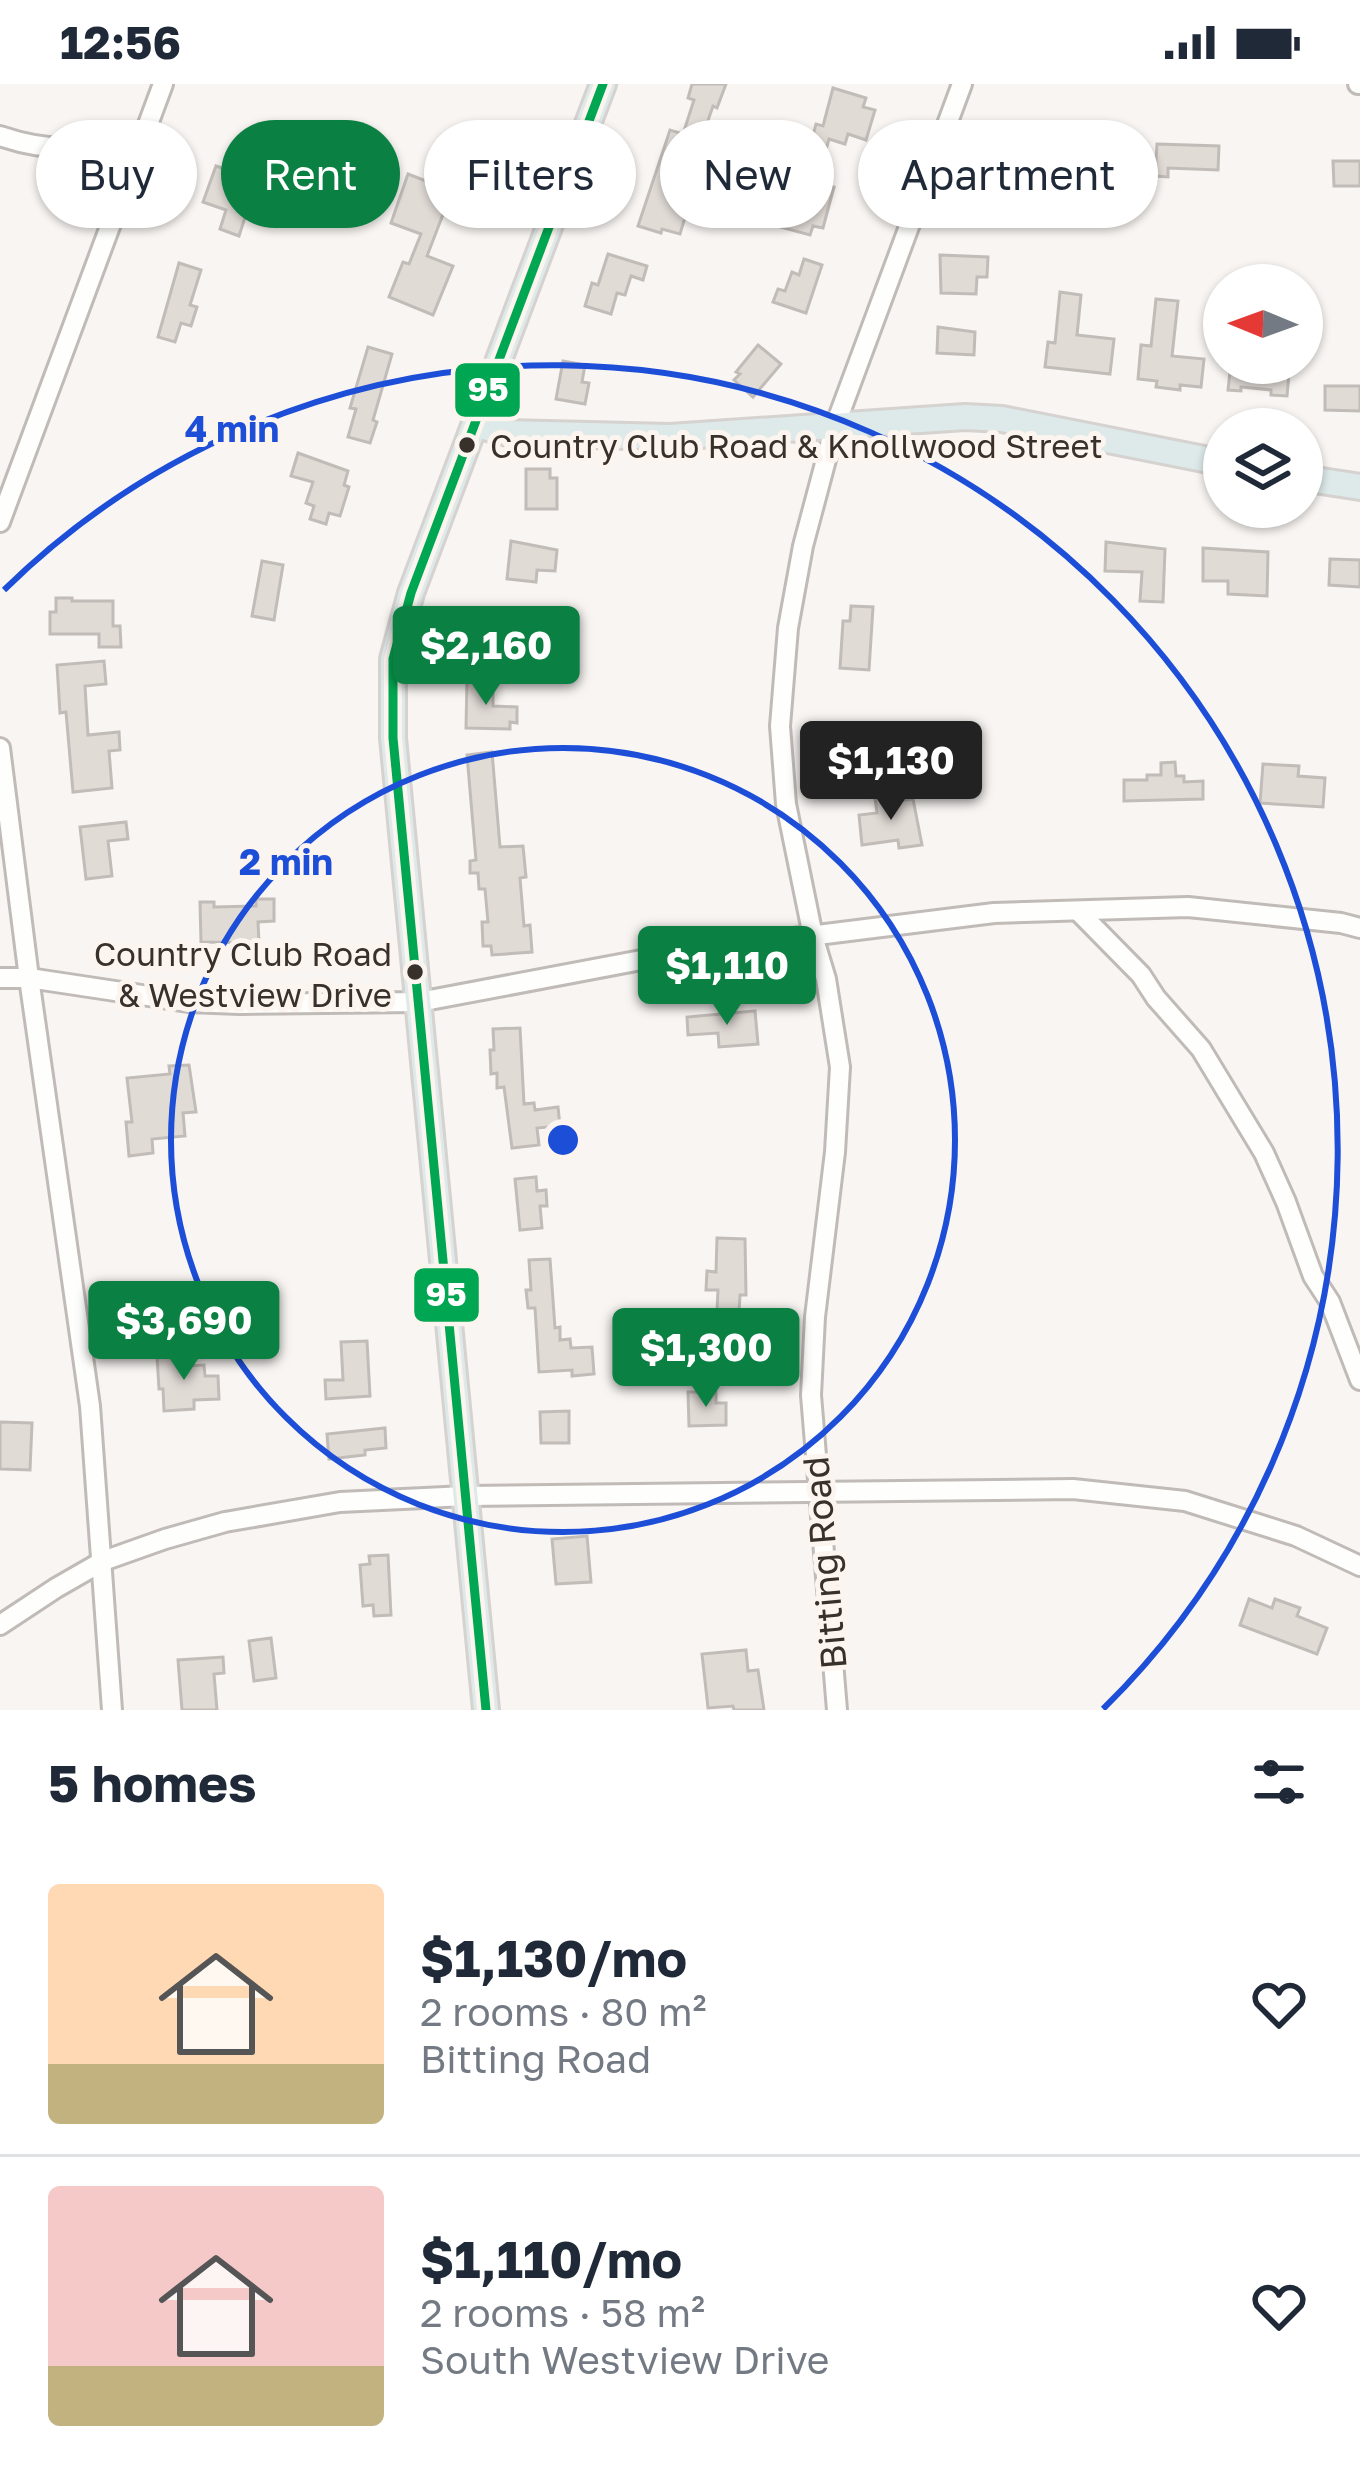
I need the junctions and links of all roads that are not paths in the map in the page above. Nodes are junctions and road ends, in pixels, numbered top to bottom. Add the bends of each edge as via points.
1 (163, 84) edge
2 (603, 84) edge
3 (962, 84) edge
4 (149, 120) edge
5 (0, 136) edge
6 (36, 146) edge
7 (109, 228) edge
8 (476, 425) junction
9 (835, 426) junction
10 (1203, 459) edge
11 (1323, 481) edge
12 (1360, 487) edge
13 (0, 522) edge
14 (0, 748) edge
15 (1079, 912) junction
16 (1360, 928) edge
17 (813, 936) junction
18 (0, 978) edge
19 (29, 978) junction
20 (419, 1002) junction
21 (1360, 1380) edge
22 (818, 1492) junction
23 (466, 1496) junction
24 (103, 1561) junction
25 (1360, 1566) edge
26 (0, 1625) edge
27 (112, 1710) edge
28 (486, 1710) edge
29 (837, 1710) edge

1 - 4 street
2 - 8 main road
3 - 9 street, Bitting Road
5 - 6 street
7 - 13 street
8 - 9 main road via 507,433 670,437
8 - 20 main road via 393,659
9 - 10 main road via 1002,419
9 - 17 street, Bitting Road via 794,593 780,726 785,804
11 - 12 main road
14 - 19 street
15 - 16 street via 1188,908
15 - 17 street via 994,913
15 - 21 street via 1202,1049 1264,1153
17 - 20 street via 689,950
17 - 22 street, Bitting Road via 840,1067 815,1317
18 - 19 street
19 - 20 street via 168,1000
19 - 24 street via 80,1318
20 - 23 main road
22 - 23 street
22 - 25 street via 1073,1490 1185,1501
22 - 29 street, Bitting Road
23 - 24 street via 284,1510
23 - 28 main road
24 - 26 street
24 - 27 street

